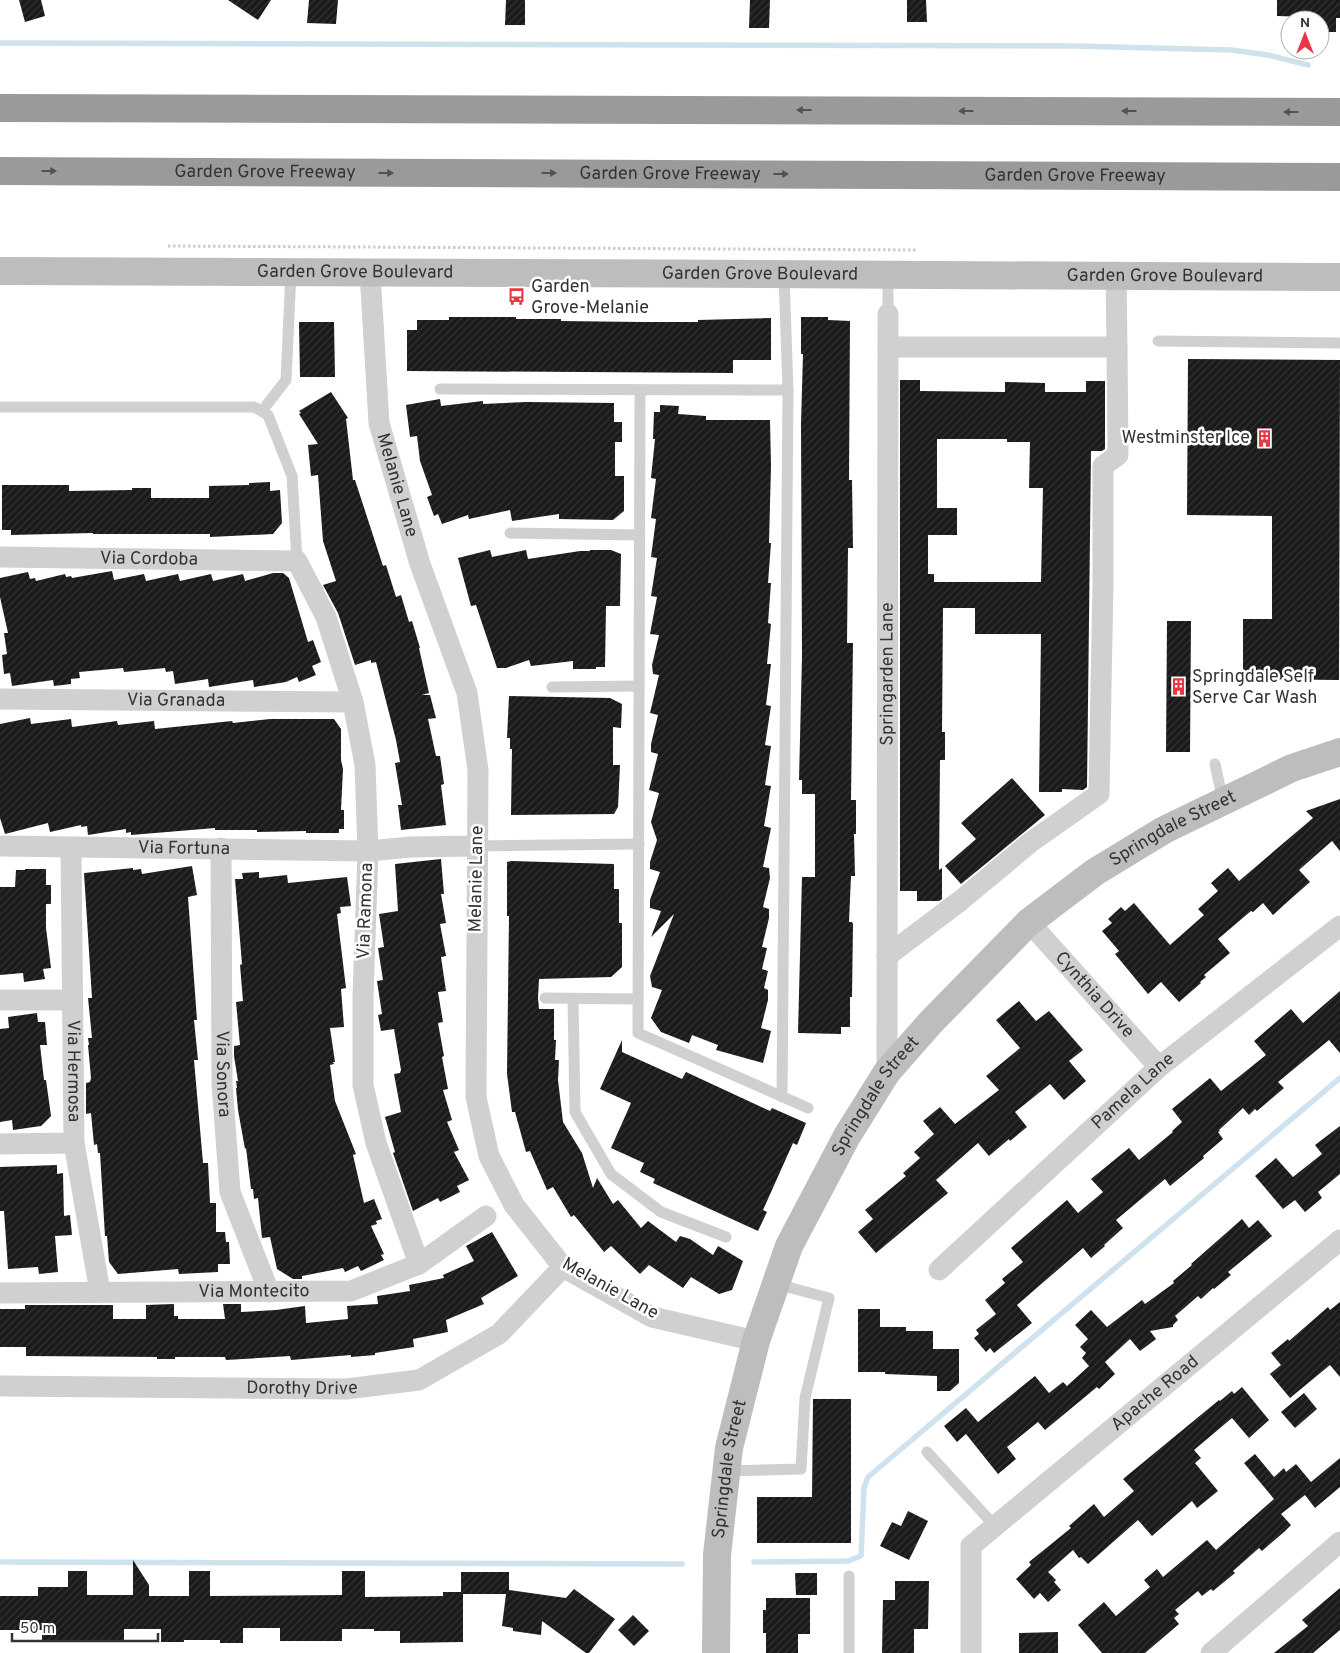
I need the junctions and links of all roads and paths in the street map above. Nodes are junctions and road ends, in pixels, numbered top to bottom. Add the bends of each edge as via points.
1 (0, 108) edge
2 (1340, 112) edge
3 (0, 171) edge
4 (1340, 177) edge
5 (0, 271) edge
6 (291, 272) junction
7 (370, 272) junction
8 (784, 275) junction
9 (888, 276) junction
10 (1116, 276) junction
11 (1340, 277) edge
12 (888, 314) joint
13 (1158, 341) dead end
14 (1340, 343) edge
15 (888, 347) junction
16 (1117, 347) junction
17 (440, 389) dead end
18 (640, 390) junction
19 (788, 390) junction
20 (0, 407) edge
21 (262, 411) junction
22 (510, 533) dead end
23 (640, 535) junction
24 (0, 557) edge
25 (296, 561) junction
26 (639, 686) junction
27 (552, 687) dead end
28 (0, 699) edge
29 (353, 702) junction
30 (1340, 752) edge
31 (1215, 764) dead end
32 (1223, 801) junction
33 (639, 844) junction
34 (0, 846) edge
35 (478, 846) junction
36 (71, 847) junction
37 (221, 848) junction
38 (368, 851) junction
39 (1029, 922) junction
40 (1340, 926) edge
41 (887, 956) junction
42 (545, 998) dead end
43 (573, 999) junction
44 (638, 999) junction
45 (0, 1000) edge
46 (72, 1000) junction
47 (1159, 1067) junction
48 (887, 1072) junction
49 (782, 1097) junction
50 (808, 1108) dead end
51 (74, 1143) junction
52 (0, 1144) edge
53 (486, 1216) dead end
54 (726, 1237) dead end
55 (1340, 1240) edge
56 (419, 1264) junction
57 (563, 1267) junction
58 (939, 1270) dead end
59 (776, 1284) junction
60 (100, 1292) junction
61 (269, 1292) junction
62 (0, 1293) edge
63 (756, 1341) junction
64 (0, 1386) edge
65 (927, 1452) dead end
66 (726, 1471) junction
67 (995, 1526) junction
68 (1340, 1542) edge
69 (850, 1576) dead end
70 (716, 1653) edge
71 (849, 1653) edge
72 (971, 1653) edge
73 (1211, 1653) edge

2 -> 1 highway
3 -> 4 highway, Garden Grove Freeway
5 - 6 main road, Garden Grove Boulevard
6 - 7 main road, Garden Grove Boulevard
6 - 21 lane via 286,380
7 - 8 main road, Garden Grove Boulevard
7 - 35 street, Melanie Lane via 379,423 420,564 467,693 478,770
8 - 9 main road, Garden Grove Boulevard
8 - 19 lane
9 - 10 main road, Garden Grove Boulevard
9 - 12 lane, Springarden Lane
10 - 11 main road, Garden Grove Boulevard
10 - 16 street
12 - 15 street, Springarden Lane
13 - 14 lane
15 - 16 street
15 - 41 street, Springarden Lane
16 - 41 street via 1118,455 1103,466 1099,794 1031,842
17 - 18 lane
18 - 19 lane
18 - 23 lane
19 - 49 lane
20 - 21 lane via 254,406
21 - 25 lane via 268,415 292,476
22 - 23 lane
23 - 26 lane
24 - 25 street, Via Cordoba
25 - 29 street, Via Ramona via 326,617
26 - 27 lane
26 - 33 lane
28 - 29 street, Via Granada
29 - 38 street, Via Ramona via 366,766
30 - 32 main road, Springdale Street via 1292,768
31 - 32 lane
32 - 39 main road, Springdale Street via 1164,830 1095,872
33 - 35 lane
33 - 44 lane
34 - 36 street, Via Fortuna
35 - 38 street, Via Fortuna
35 - 57 street, Melanie Lane via 476,1097 489,1156 514,1205
36 - 37 street, Via Fortuna
36 - 46 street, Via Hermosa
37 - 38 street, Via Fortuna
37 - 61 street, Via Sonora via 222,1084 230,1192
38 - 56 street, Via Ramona via 362,1085 376,1144
39 - 47 street, Cynthia Drive
39 - 48 main road, Springdale Street
40 - 47 street, Pamela Lane
41 - 48 street, Springarden Lane
42 - 43 lane
43 - 44 lane
43 - 54 lane via 575,1112 611,1174 661,1212
44 - 49 lane via 638,1033
45 - 46 street
46 - 51 street, Via Hermosa
47 - 58 street, Pamela Lane
48 - 59 main road, Springdale Street via 838,1153 789,1246
49 - 50 lane
51 - 52 street
51 - 60 street, Via Hermosa
53 - 56 street, Via Montecito
55 - 67 street, Apache Road
56 - 61 street, Via Montecito via 351,1291
57 - 63 street, Melanie Lane via 652,1317
57 - 64 street, Dorothy Drive via 499,1334 419,1380 346,1389
59 - 63 main road, Springdale Street
59 - 66 lane via 830,1298 805,1398 801,1469
60 - 61 street, Via Montecito
60 - 62 street, Via Montecito
63 - 66 main road, Springdale Street
65 - 67 lane
66 - 70 main road, Springdale Street via 717,1555
67 - 72 street, Apache Road via 971,1546
68 - 73 street
69 - 71 lane

